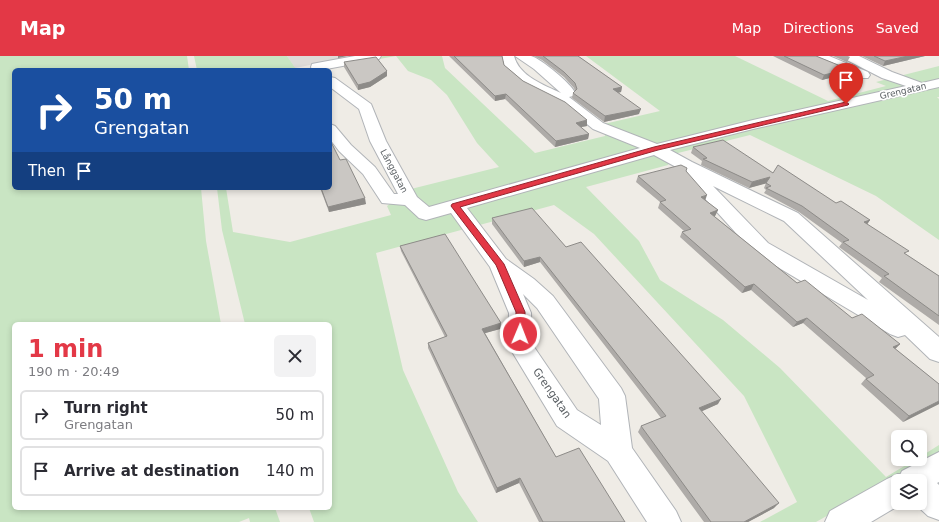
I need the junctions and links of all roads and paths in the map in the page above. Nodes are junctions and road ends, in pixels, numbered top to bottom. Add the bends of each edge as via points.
1 (375, 56) edge
2 (508, 56) edge
3 (521, 56) edge
4 (818, 56) edge
5 (849, 56) edge
6 (316, 64) edge
7 (887, 75) junction
8 (332, 82) edge
9 (558, 83) junction
10 (939, 83) edge
11 (538, 86) junction
12 (921, 87) junction
13 (570, 103) junction
14 (332, 132) edge
15 (378, 141) junction
16 (345, 148) junction
17 (656, 149) junction
18 (686, 166) junction
19 (735, 190) junction
20 (714, 197) junction
21 (410, 200) junction
22 (455, 206) junction
23 (426, 214) joint
24 (500, 264) junction
25 (520, 312) junction
26 (552, 312) junction
27 (937, 351) edge
28 (618, 452) junction
29 (939, 466) edge
30 (925, 474) edge
31 (891, 493) edge
32 (927, 494) edge
33 (939, 505) edge
34 (665, 522) edge
35 (841, 522) edge

1 - 6 street
2 - 11 street via 510,66
3 - 9 street via 526,57
4 - 7 street via 873,79
5 - 7 street
7 - 12 street
8 - 15 street, Långgatan via 366,107
9 - 11 street
9 - 13 street via 568,90
10 - 12 street, Grengatan
11 - 13 street
12 - 17 street, Grengatan
13 - 17 street via 598,126
14 - 16 street, Långgatan
15 - 16 street, Långgatan
15 - 21 street, Långgatan
16 - 21 street, Långgatan via 369,171 388,199
17 - 18 street
17 - 22 street, Grengatan
18 - 19 street
18 - 20 street
19 - 20 street via 719,191
19 - 27 street via 790,217
20 - 27 street via 761,248
21 - 23 street, Långgatan
22 - 23 street, Grengatan
22 - 24 street, Grengatan
24 - 25 street, Grengatan
24 - 26 street, Grengatan via 526,284
25 - 26 street
25 - 28 street, Grengatan via 520,345 567,418
26 - 28 street, Grengatan via 612,396
28 - 34 street, Grengatan
29 - 30 street
31 - 35 street
32 - 33 street

